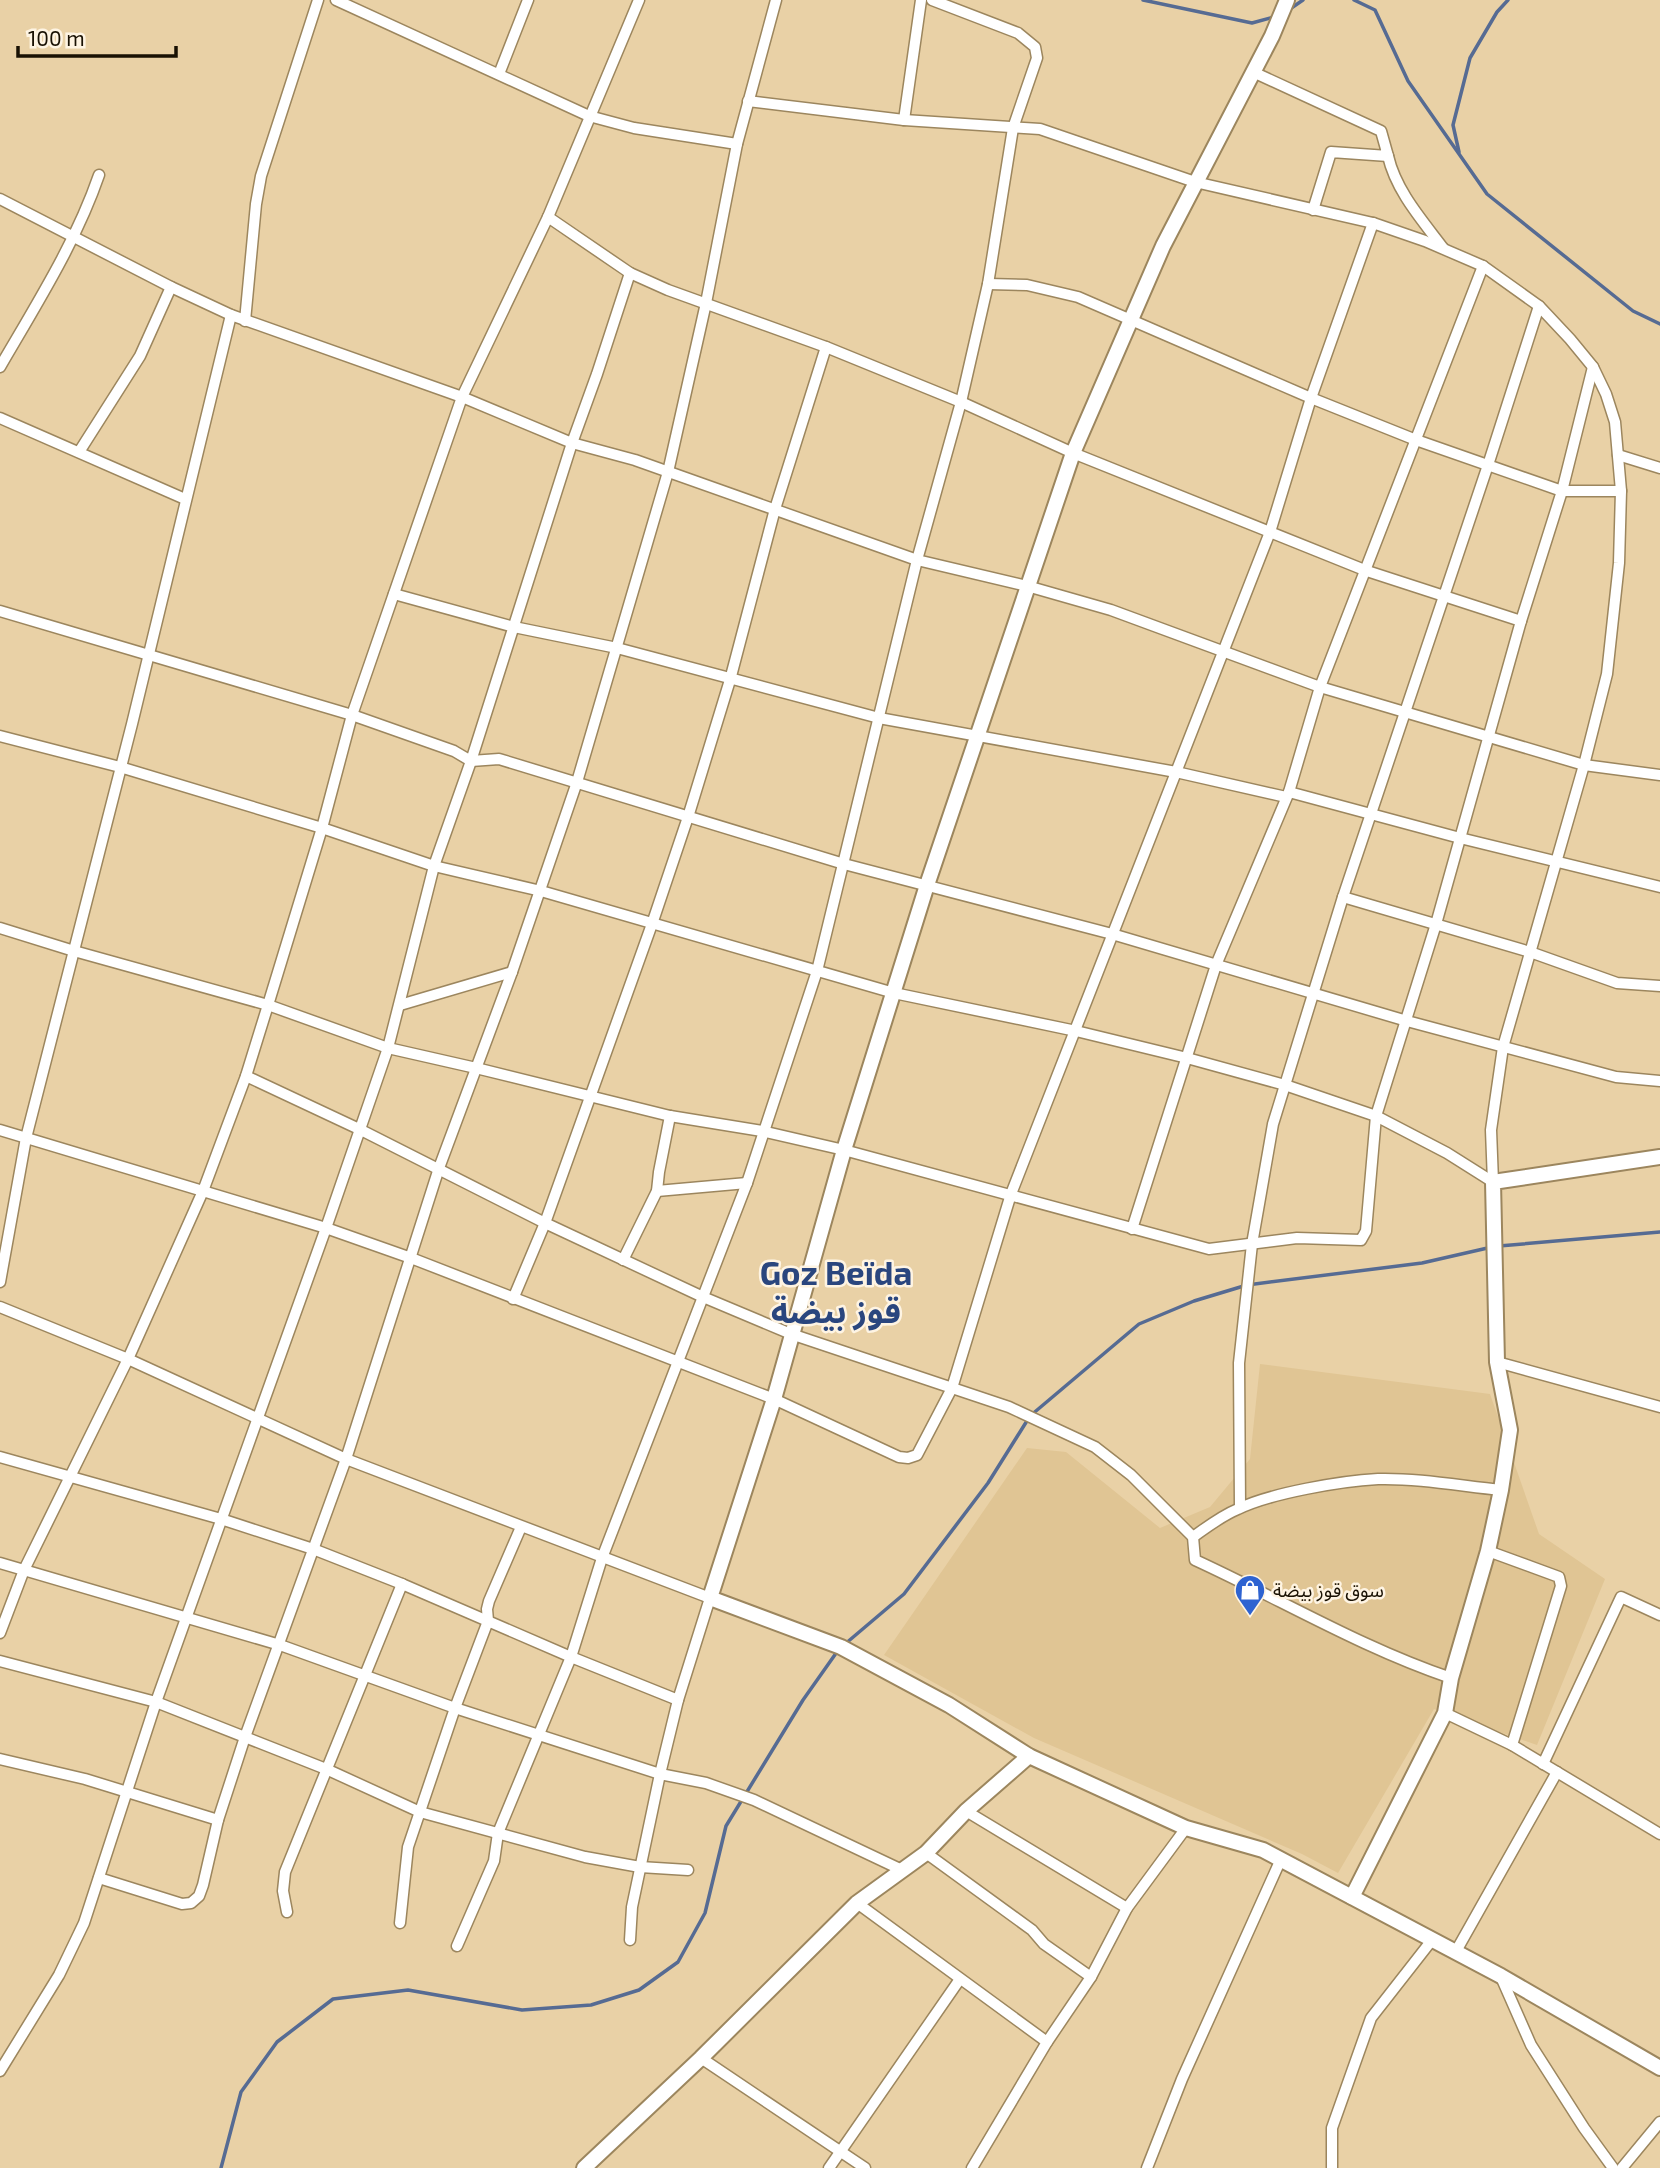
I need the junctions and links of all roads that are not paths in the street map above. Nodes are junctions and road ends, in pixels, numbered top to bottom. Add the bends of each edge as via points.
1 (318, 0) edge
2 (336, 0) edge
3 (528, 0) edge
4 (639, 0) edge
5 (776, 0) edge
6 (921, 0) edge
7 (932, 0) edge
8 (1287, 0) edge
9 (947, 3) edge
10 (1253, 72) junction
11 (499, 74) junction
12 (748, 101) junction
13 (589, 116) junction
14 (904, 120) junction
15 (1013, 128) junction
16 (737, 145) junction
17 (1388, 156) junction
18 (99, 174) dead end
19 (1195, 183) junction
20 (0, 199) edge
21 (1313, 210) junction
22 (548, 217) junction
23 (1373, 223) junction
24 (72, 236) junction
25 (1443, 249) junction
26 (1483, 266) junction
27 (630, 273) junction
28 (988, 284) junction
29 (171, 287) junction
30 (706, 303) junction
31 (1539, 306) junction
32 (231, 315) junction
33 (1130, 319) junction
34 (246, 321) junction
35 (826, 347) junction
36 (0, 367) edge
37 (1592, 367) junction
38 (463, 397) junction
39 (1311, 398) junction
40 (961, 402) junction
41 (0, 418) edge
42 (1416, 440) junction
43 (572, 443) junction
44 (79, 452) junction
45 (1073, 453) junction
46 (1618, 455) junction
47 (1488, 465) junction
48 (1660, 468) edge
49 (668, 472) junction
50 (1562, 491) junction
51 (1621, 491) junction
52 (185, 499) junction
53 (775, 509) junction
54 (1270, 531) junction
55 (917, 559) junction
56 (1367, 571) junction
57 (1027, 586) junction
58 (394, 594) junction
59 (1444, 596) junction
60 (0, 611) edge
61 (1521, 621) junction
62 (514, 627) junction
63 (617, 648) junction
64 (1222, 652) junction
65 (148, 656) junction
66 (730, 680) junction
67 (1320, 687) junction
68 (1406, 712) junction
69 (352, 715) junction
70 (879, 718) junction
71 (978, 735) junction
72 (0, 736) edge
73 (1489, 737) junction
74 (471, 761) junction
75 (1584, 765) junction
76 (120, 767) junction
77 (1176, 772) junction
78 (1660, 775) edge
79 (578, 782) junction
80 (1287, 794) junction
81 (1373, 813) junction
82 (688, 817) junction
83 (321, 828) junction
84 (1460, 838) junction
85 (1556, 861) junction
86 (844, 864) junction
87 (434, 866) junction
88 (927, 885) junction
89 (1660, 887) edge
90 (541, 891) junction
91 (1343, 897) junction
92 (652, 923) junction
93 (1436, 924) junction
94 (0, 928) edge
95 (1112, 934) junction
96 (74, 951) junction
97 (1530, 952) junction
98 (1216, 965) junction
99 (817, 971) junction
100 (512, 972) junction
101 (1660, 986) edge
102 (894, 993) junction
103 (1314, 994) junction
104 (268, 1005) junction
105 (400, 1005) junction
106 (1407, 1021) junction
107 (1076, 1031) junction
108 (1503, 1047) junction
109 (388, 1048) junction
110 (1187, 1058) junction
111 (476, 1068) junction
112 (246, 1076) junction
113 (1660, 1081) edge
114 (1285, 1085) junction
115 (591, 1096) junction
116 (670, 1116) junction
117 (1376, 1116) junction
118 (359, 1129) junction
119 (0, 1130) edge
120 (762, 1132) junction
121 (26, 1138) junction
122 (844, 1150) junction
123 (1660, 1157) edge
124 (439, 1168) junction
125 (1493, 1182) junction
126 (747, 1183) junction
127 (202, 1191) junction
128 (657, 1191) junction
129 (1011, 1195) junction
130 (545, 1223) junction
131 (326, 1228) junction
132 (1132, 1229) junction
133 (1251, 1244) junction
134 (411, 1258) junction
135 (623, 1260) junction
136 (0, 1282) edge
137 (704, 1297) junction
138 (513, 1299) junction
139 (0, 1307) edge
140 (792, 1334) junction
141 (128, 1359) junction
142 (678, 1360) junction
143 (1497, 1362) junction
144 (952, 1388) junction
145 (774, 1399) junction
146 (1660, 1406) edge
147 (256, 1420) junction
148 (0, 1457) edge
149 (346, 1460) junction
150 (69, 1477) junction
151 (1501, 1490) junction
152 (1240, 1507) junction
153 (221, 1519) junction
154 (521, 1527) junction
155 (1193, 1537) junction
156 (313, 1549) junction
157 (1488, 1551) junction
158 (601, 1558) junction
159 (0, 1563) edge
160 (24, 1570) junction
161 (402, 1584) junction
162 (710, 1598) junction
163 (1660, 1615) edge
164 (186, 1618) junction
165 (488, 1621) junction
166 (0, 1633) edge
167 (280, 1645) junction
168 (571, 1657) junction
169 (0, 1661) edge
170 (366, 1677) junction
171 (1451, 1678) junction
172 (678, 1700) junction
173 (156, 1702) junction
174 (454, 1707) junction
175 (1445, 1713) junction
176 (538, 1735) junction
177 (245, 1737) junction
178 (1512, 1745) junction
179 (1029, 1756) junction
180 (0, 1759) edge
181 (1543, 1764) junction
182 (326, 1769) junction
183 (1557, 1772) junction
184 (660, 1774) junction
185 (127, 1793) junction
186 (966, 1811) junction
187 (420, 1812) junction
188 (218, 1820) junction
189 (1185, 1828) junction
190 (498, 1833) junction
191 (1660, 1834) edge
192 (926, 1853) junction
193 (1281, 1859) junction
194 (640, 1867) junction
195 (688, 1870) dead end
196 (902, 1870) junction
197 (99, 1878) junction
198 (1352, 1897) junction
199 (857, 1903) junction
200 (1127, 1908) junction
201 (287, 1912) dead end
202 (400, 1923) dead end
203 (630, 1940) dead end
204 (1432, 1940) junction
205 (457, 1946) dead end
206 (1455, 1953) junction
207 (1501, 1976) junction
208 (1091, 1977) junction
209 (960, 1979) junction
210 (1047, 2042) junction
211 (701, 2058) junction
212 (1660, 2068) edge
213 (0, 2071) edge
214 (1660, 2122) edge
215 (840, 2152) junction
216 (593, 2165) edge
217 (829, 2168) edge
218 (865, 2168) edge
219 (972, 2168) edge
220 (1147, 2168) edge
221 (1332, 2168) edge
222 (1613, 2168) edge
223 (1622, 2168) edge

1 - 34 street via 261,176
2 - 11 street
3 - 11 street
4 - 13 street
5 - 12 street
6 - 14 street
7 - 9 street
8 - 10 main road
9 - 15 street via 1018,33 1035,47 1037,58
10 - 17 street via 1381,131
10 - 19 main road
11 - 13 street
12 - 14 street
12 - 16 street
13 - 16 street
13 - 22 street
14 - 15 street
15 - 19 street via 1040,129
15 - 28 street
16 - 30 street
17 - 21 street via 1331,152
17 - 25 street via 1392,174
18 - 24 street
19 - 21 street
19 - 33 main road
20 - 24 street
21 - 23 street
22 - 27 street
22 - 38 street
23 - 25 street
23 - 39 street
24 - 29 street
24 - 36 street
25 - 26 street
26 - 31 street
26 - 42 street
27 - 30 street
27 - 43 street
28 - 33 street via 1054,290
28 - 40 street
29 - 32 street
29 - 44 street via 140,356
30 - 35 street
30 - 49 street
31 - 37 street
31 - 47 street
32 - 34 street
32 - 52 street
33 - 39 street
33 - 45 main road
34 - 38 street
35 - 40 street
35 - 53 street
37 - 46 street via 1615,422
37 - 50 street
38 - 43 street
38 - 58 street
39 - 42 street
39 - 54 street
40 - 45 street
40 - 55 street
41 - 44 street
42 - 47 street
42 - 56 street
43 - 49 street
43 - 62 street
44 - 52 street
45 - 54 street
45 - 57 main road
46 - 48 street
46 - 51 street
47 - 50 street
47 - 59 street
49 - 53 street
49 - 63 street
50 - 51 street
50 - 61 street
51 - 75 street via 1607,674
52 - 65 street
53 - 55 street
53 - 66 street
54 - 56 street
54 - 64 street
55 - 57 street
55 - 70 street
56 - 59 street
56 - 67 street
57 - 64 street via 1111,610
57 - 71 main road
58 - 62 street
58 - 69 street
59 - 61 street
59 - 68 street
60 - 65 street
61 - 73 street
62 - 63 street
62 - 74 street
63 - 66 street
63 - 79 street
64 - 67 street
64 - 77 street
65 - 69 street
65 - 76 street
66 - 70 street
66 - 82 street
67 - 68 street
67 - 80 street
68 - 73 street
68 - 81 street
69 - 74 street
69 - 83 street
70 - 71 street
70 - 86 street
71 - 77 street
71 - 88 main road
72 - 76 street
73 - 75 street
73 - 84 street
74 - 79 street via 499,759
74 - 87 street
75 - 78 street
75 - 85 street
76 - 83 street
76 - 96 street
77 - 80 street
77 - 95 street
79 - 82 street
79 - 90 street
80 - 81 street
80 - 98 street
81 - 84 street
81 - 91 street
82 - 86 street
82 - 92 street
83 - 87 street
83 - 104 street
84 - 85 street
84 - 93 street
85 - 89 street
85 - 97 street
86 - 88 street
86 - 99 street
87 - 90 street
87 - 105 street
88 - 95 street
88 - 102 main road
90 - 92 street
90 - 100 street
91 - 93 street
91 - 103 street
92 - 99 street
92 - 115 street
93 - 97 street
93 - 106 street
94 - 96 street
95 - 98 street
95 - 107 street
96 - 104 street
96 - 121 street
97 - 101 street via 1617,984
97 - 108 street
98 - 103 street
98 - 110 street
99 - 102 street
99 - 120 street
100 - 105 street
100 - 111 street
102 - 107 street
102 - 122 main road
103 - 106 street
103 - 114 street
104 - 109 street
104 - 112 street
105 - 109 street
106 - 108 street
106 - 117 street
107 - 110 street
107 - 129 street
108 - 113 street via 1616,1077
108 - 125 street via 1491,1130
109 - 111 street
109 - 118 street
110 - 114 street
110 - 132 street
111 - 115 street
111 - 124 street
112 - 118 street
112 - 127 street
114 - 117 street
114 - 133 street
115 - 116 street
115 - 130 street
116 - 120 street
116 - 128 street
117 - 125 street
117 - 133 street via 1366,1231 1361,1240 1297,1238
118 - 124 street
118 - 131 street
119 - 121 street
120 - 122 street
120 - 126 street
121 - 127 street
121 - 136 street
122 - 129 street
122 - 140 main road
123 - 125 main road
124 - 130 street
124 - 134 street
125 - 143 main road
126 - 128 street
126 - 137 street
127 - 131 street
127 - 141 street
128 - 135 street
129 - 132 street
129 - 144 street
130 - 135 street
130 - 138 street
131 - 134 street
131 - 147 street
132 - 133 street via 1209,1249
133 - 152 street via 1239,1363
134 - 138 street
134 - 149 street
135 - 137 street
137 - 140 street
137 - 142 street
138 - 142 street
139 - 141 street
140 - 144 street
140 - 145 main road
141 - 147 street
141 - 150 street
142 - 145 street
142 - 158 street
143 - 146 street
143 - 151 main road via 1510,1430
144 - 145 street via 923,1447 908,1458
144 - 155 street via 1009,1407 1095,1447 1131,1475
145 - 162 main road
147 - 149 street
147 - 153 street
148 - 150 street
149 - 154 street
149 - 156 street
150 - 153 street
150 - 160 street
151 - 152 street via 1380,1479 1304,1490
151 - 157 main road
152 - 155 street
153 - 156 street
153 - 164 street
154 - 158 street
154 - 165 street via 489,1601
155 - 171 street via 1195,1560
156 - 161 street
156 - 167 street
157 - 171 main road
157 - 178 street via 1561,1581
158 - 162 street
158 - 168 street
159 - 160 street
160 - 164 street
160 - 166 street
161 - 165 street
161 - 170 street
162 - 172 street
162 - 179 main road via 841,1647 970,1717
163 - 181 street via 1621,1597
164 - 167 street
164 - 173 street
165 - 168 street
165 - 174 street
167 - 170 street
167 - 177 street
168 - 172 street
168 - 176 street
169 - 173 street
170 - 174 street
170 - 182 street
171 - 175 main road
172 - 184 street
173 - 177 street
173 - 185 street
174 - 176 street
174 - 187 street
175 - 178 street
175 - 198 main road
176 - 184 street
176 - 190 street
177 - 182 street
177 - 188 street
178 - 181 street
179 - 186 main road
179 - 189 main road
180 - 185 street
181 - 183 street
182 - 187 street
182 - 201 street via 285,1872
183 - 191 street
183 - 206 street
184 - 194 street
184 - 196 street via 706,1783 754,1800
185 - 188 street
185 - 197 street
186 - 192 main road
186 - 200 street
187 - 190 street
187 - 202 street via 408,1847
188 - 197 street via 203,1885 191,1903
189 - 193 main road
189 - 200 street
190 - 194 street
190 - 205 street via 494,1861
192 - 196 main road
192 - 208 street
193 - 198 main road
193 - 220 street
194 - 195 street
194 - 203 street
196 - 199 main road
197 - 213 street via 59,1975
198 - 204 main road
199 - 209 street
199 - 211 main road
200 - 208 street
204 - 206 main road
204 - 221 street via 1371,2018 1332,2128
206 - 207 main road
207 - 212 main road
207 - 222 street via 1531,2045
208 - 210 street
209 - 210 street
209 - 215 street
210 - 219 street
211 - 215 street
211 - 216 main road
214 - 223 street
215 - 217 street
215 - 218 street

